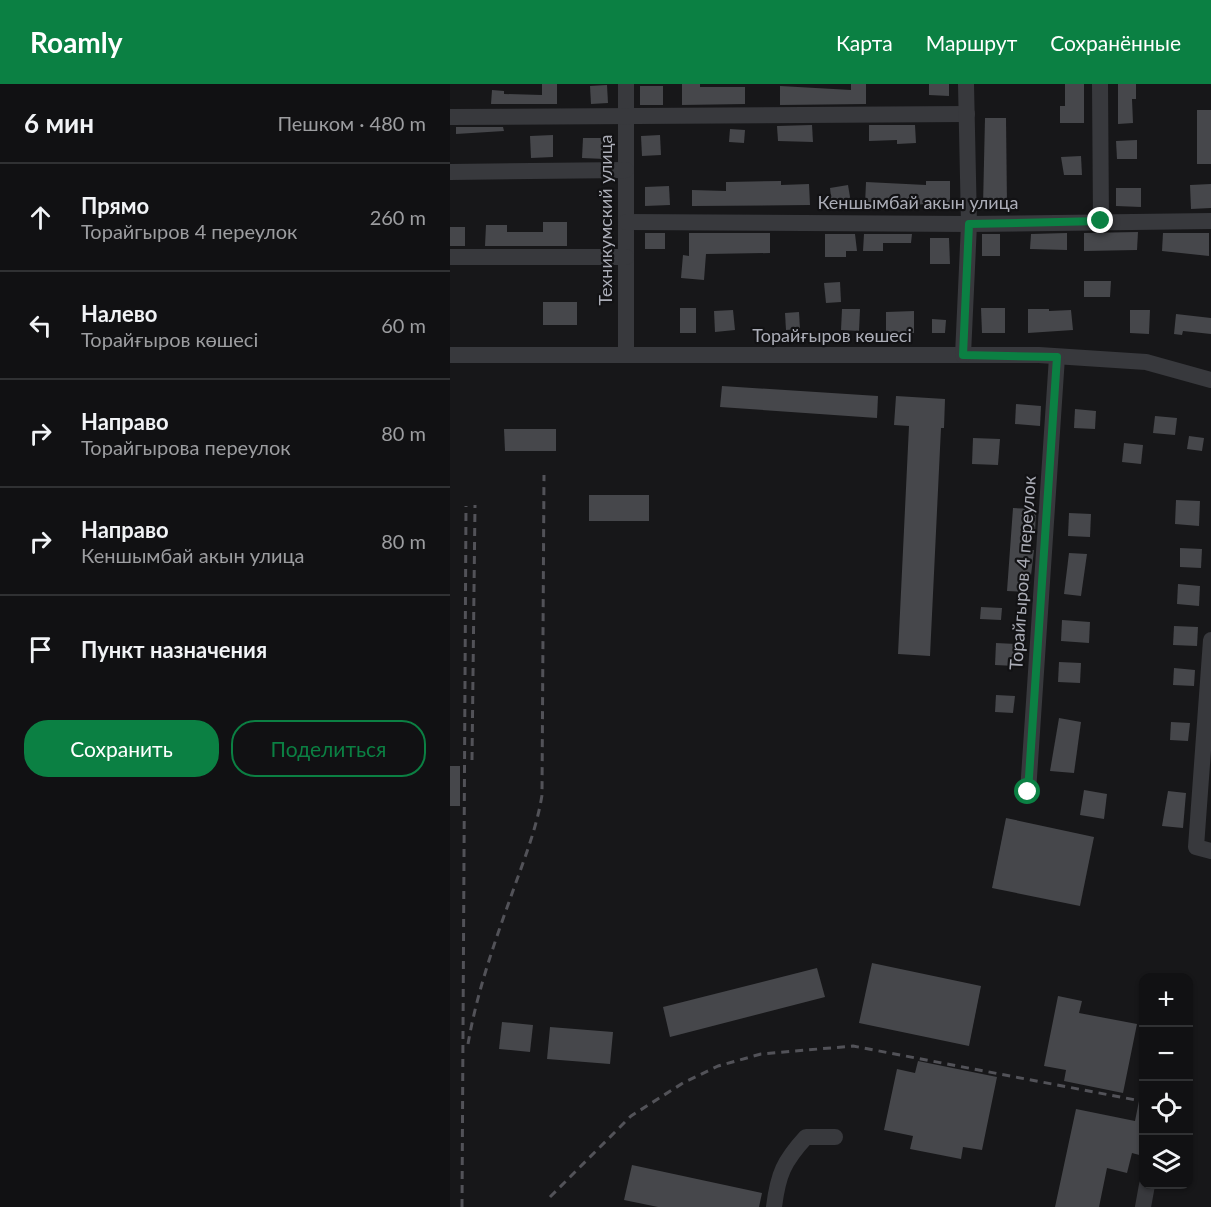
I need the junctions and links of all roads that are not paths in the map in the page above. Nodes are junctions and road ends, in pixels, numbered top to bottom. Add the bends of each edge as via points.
1 (626, 84) edge
2 (966, 84) edge
3 (1100, 84) edge
4 (967, 114) junction
5 (450, 117) edge
6 (625, 118) junction
7 (626, 170) junction
8 (450, 172) edge
9 (1101, 221) junction
10 (1211, 221) edge
11 (626, 222) junction
12 (969, 224) junction
13 (450, 257) edge
14 (626, 257) junction
15 (450, 355) edge
16 (626, 355) junction
17 (963, 355) junction
18 (1057, 357) junction
19 (1211, 380) edge
20 (1211, 640) edge
21 (1028, 792) dead end
22 (1203, 849) edge
23 (835, 1137) dead end
24 (1146, 1189) edge
25 (774, 1207) edge
26 (1143, 1207) edge

1 - 6 street, Техникумский улица
2 - 4 street
3 - 9 street
4 - 6 street
4 - 12 street
5 - 6 street
6 - 7 street, Техникумский улица
7 - 8 street
7 - 11 street, Техникумский улица
9 - 10 street, Кеншымбай акын улица
9 - 12 street, Кеншымбай акын улица
11 - 12 street, Кеншымбай акын улица
11 - 14 street, Техникумский улица
12 - 17 street
13 - 14 street
14 - 16 street, Техникумский улица
15 - 16 street, Торайғыров көшесі
16 - 17 street, Торайғыров көшесі
17 - 18 street, Торайғыров көшесі
18 - 19 street, Торайғыров көшесі via 1146,362
18 - 21 street, Торайгыров 4 переулок
20 - 22 street
23 - 25 street via 806,1137 795,1149 781,1170
24 - 26 street

